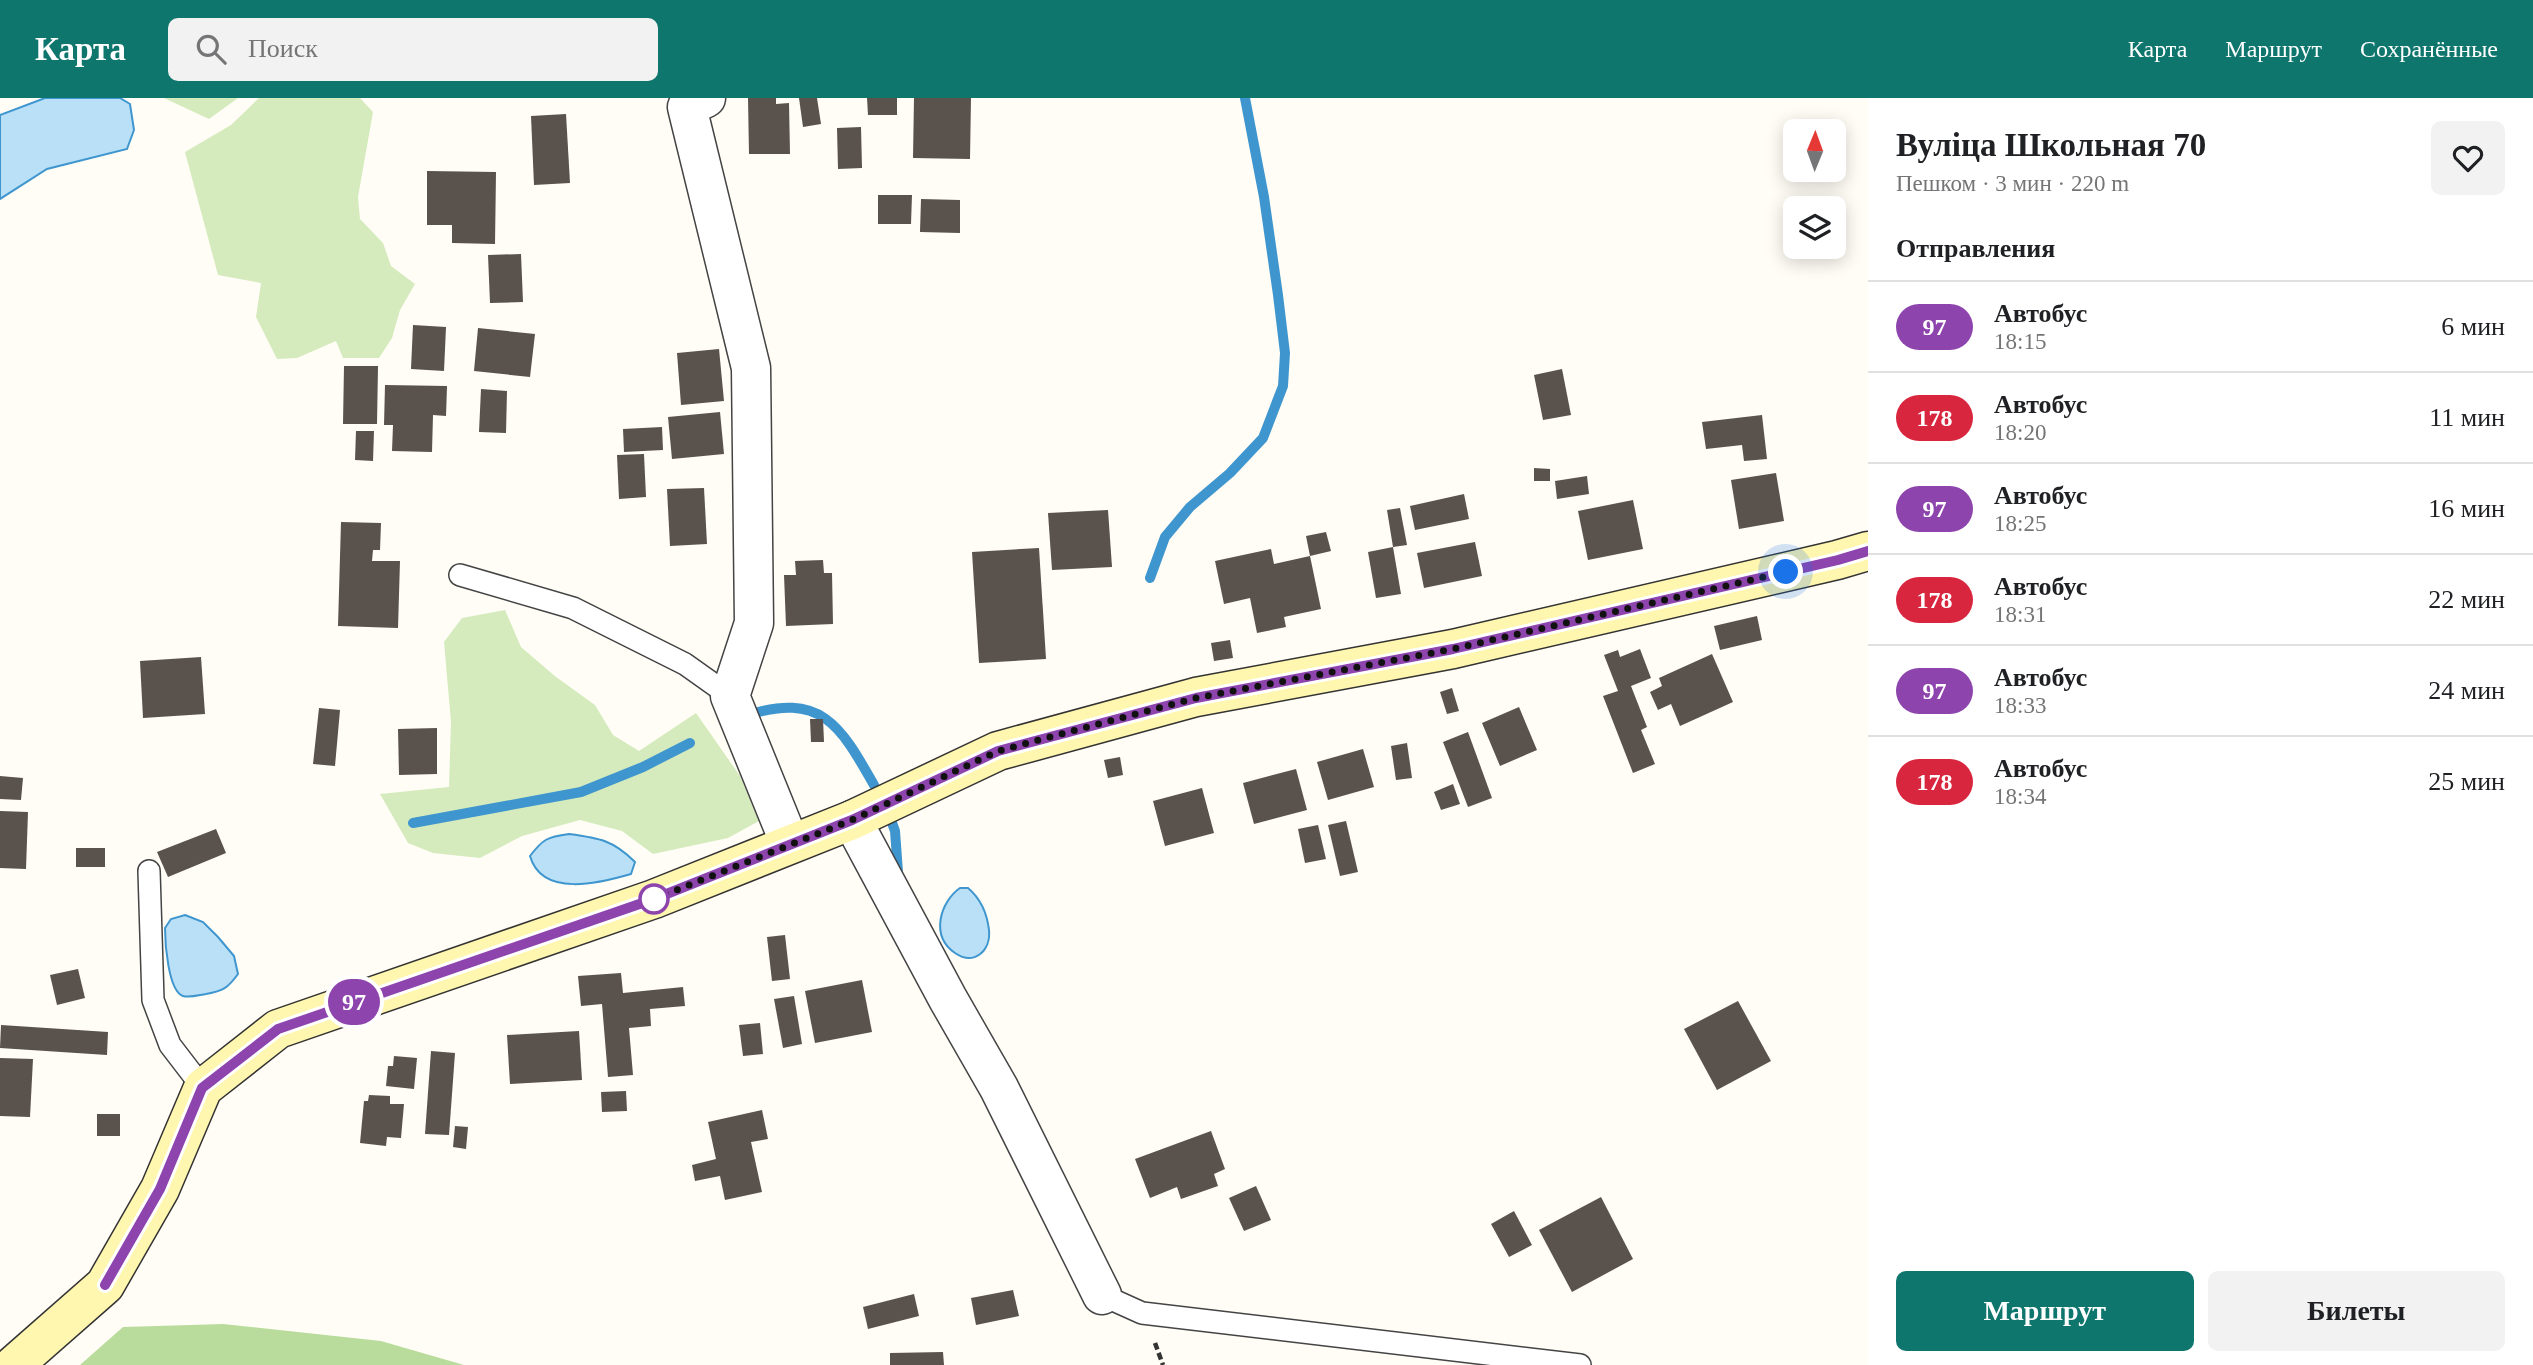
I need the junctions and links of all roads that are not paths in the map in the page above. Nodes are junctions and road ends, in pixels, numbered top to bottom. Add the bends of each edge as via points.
1 (688, 101) edge
2 (1868, 551) edge
3 (460, 575) dead end
4 (730, 696) junction
5 (852, 820) junction
6 (790, 844) junction
7 (149, 871) dead end
8 (202, 1088) junction
9 (1102, 1295) joint
10 (14, 1365) edge
11 (1580, 1365) edge

1 - 4 street via 751,368 754,623
2 - 5 street via 1453,649 1196,698 998,751
3 - 4 lane via 573,608 685,664
4 - 6 street
5 - 6 street
5 - 9 street via 999,1087
6 - 8 street via 654,899 278,1029
7 - 8 lane via 153,1000 170,1045
8 - 10 street via 160,1189 105,1285
9 - 11 lane via 1142,1312

